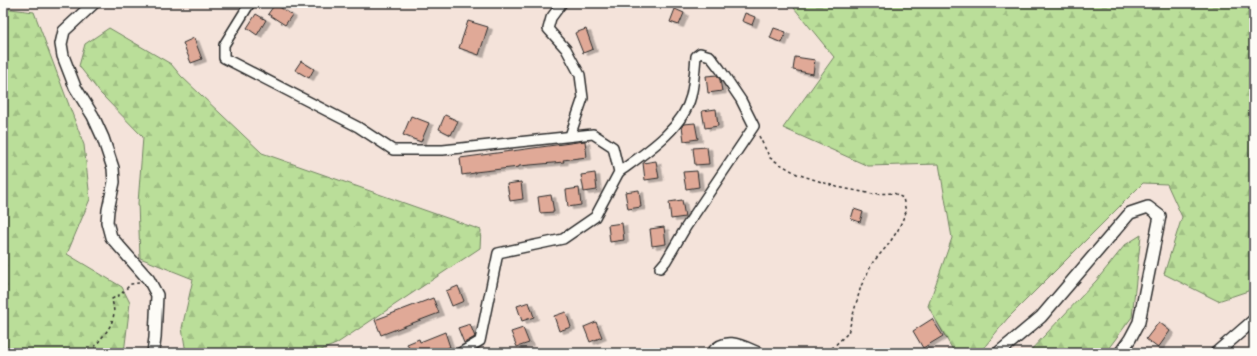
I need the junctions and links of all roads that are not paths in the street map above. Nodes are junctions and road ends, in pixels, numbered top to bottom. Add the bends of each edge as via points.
1 (94, 3) edge
2 (250, 3) edge
3 (562, 3) edge
4 (570, 136) junction
5 (619, 172) junction
6 (660, 268) dead end
7 (1254, 320) edge
8 (153, 353) edge
9 (460, 353) edge
10 (712, 353) edge
11 (758, 353) edge
12 (998, 353) edge
13 (1120, 353) edge
14 (1216, 353) edge

1 - 8 street via 64,30 61,44 63,56 75,87 103,138 113,168 114,182 107,222 111,237 157,295
2 - 4 street via 224,45 224,58 358,127 393,150 443,150
3 - 4 street via 551,18 548,29 566,49 580,75 583,98
4 - 5 street via 593,134 614,147
5 - 6 street via 664,138 683,116 691,97 696,56 700,52 710,56 741,100 754,126
5 - 9 street via 595,217 563,239 498,253 480,341
7 - 14 street
10 - 11 street via 720,345 732,343
12 - 13 street via 1041,317 1130,213 1148,207 1160,216 1139,322

